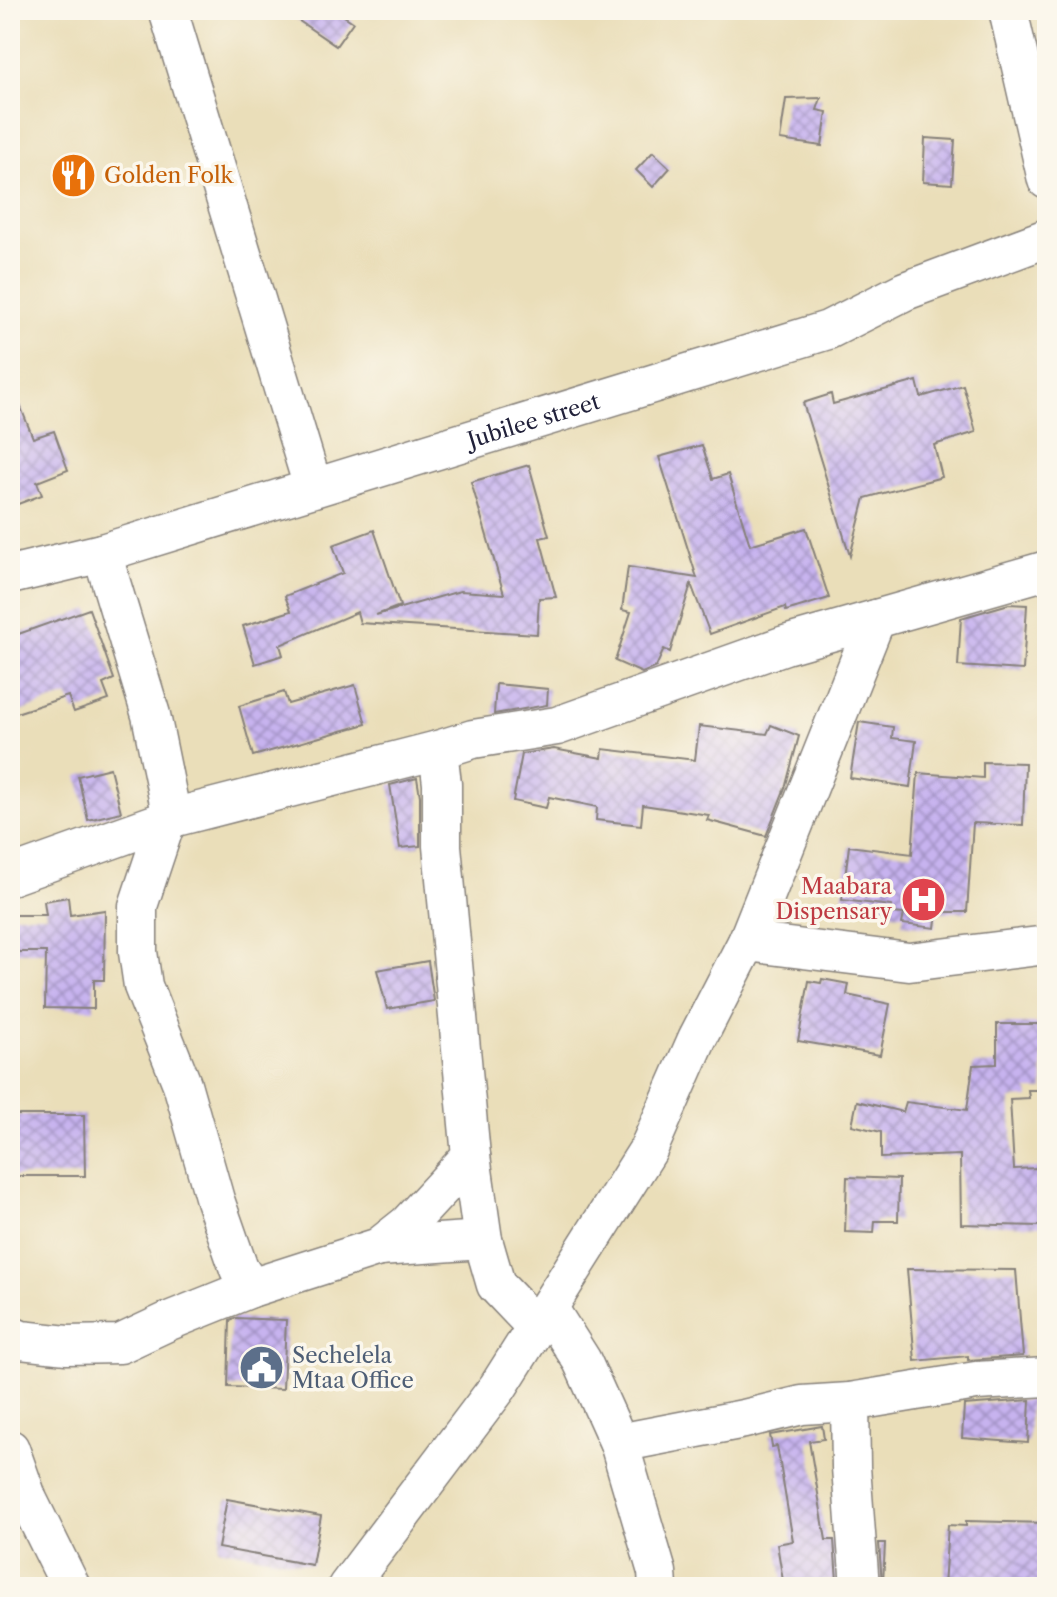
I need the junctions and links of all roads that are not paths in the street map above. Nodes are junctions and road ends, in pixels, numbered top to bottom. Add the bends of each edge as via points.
1 (168, 10) edge
2 (1008, 10) edge
3 (1047, 180) edge
4 (1047, 238) edge
5 (313, 487) junction
6 (102, 553) junction
7 (1047, 570) edge
8 (10, 575) edge
9 (876, 619) junction
10 (438, 750) junction
11 (170, 818) junction
12 (10, 876) edge
13 (747, 942) junction
14 (1047, 945) edge
15 (471, 1156) junction
16 (483, 1240) junction
17 (379, 1247) junction
18 (251, 1288) junction
19 (543, 1319) junction
20 (10, 1335) edge
21 (1047, 1377) edge
22 (850, 1402) junction
23 (619, 1443) junction
24 (10, 1449) edge
25 (71, 1587) edge
26 (347, 1587) edge
27 (658, 1587) edge
28 (860, 1587) edge

1 - 5 street
2 - 3 street
4 - 5 street, Jubilee street via 905,291 828,330
5 - 6 street, Jubilee street
6 - 8 street, Jubilee street
6 - 11 street via 151,715
7 - 9 street
9 - 10 street via 785,645 557,726
9 - 13 street
10 - 11 street
10 - 15 street
11 - 12 street
11 - 18 street via 138,906 143,986 182,1084 239,1269
13 - 14 street via 909,962
13 - 19 street via 648,1150
15 - 16 street
15 - 17 street via 408,1224
16 - 17 street
16 - 19 street via 496,1285
17 - 18 street
18 - 20 street via 120,1344 67,1345
19 - 23 street via 582,1361
19 - 26 street
21 - 22 street via 976,1381
22 - 23 street via 802,1405
22 - 28 street
23 - 27 street
24 - 25 street via 28,1500

